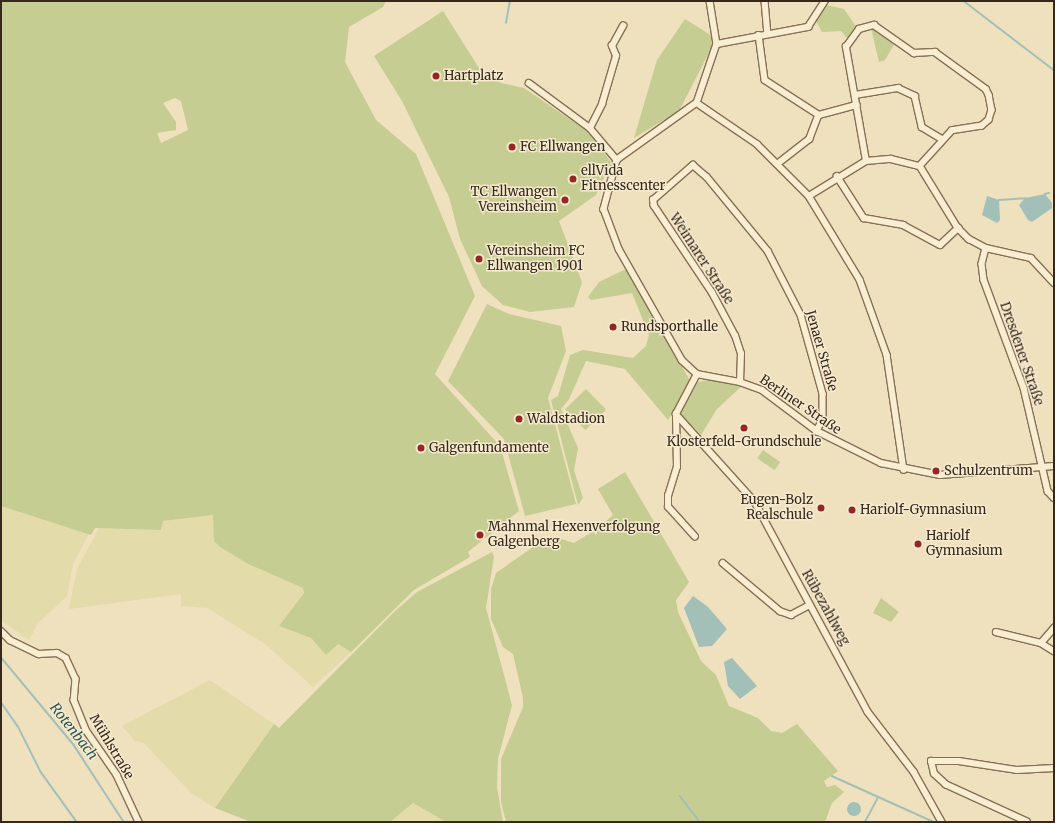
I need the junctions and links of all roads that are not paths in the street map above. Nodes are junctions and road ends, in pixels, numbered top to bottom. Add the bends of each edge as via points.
1 (710, 1) edge
2 (765, 1) edge
3 (824, 1) edge
4 (623, 26) dead end
5 (768, 34) junction
6 (759, 35) junction
7 (717, 44) junction
8 (529, 83) dead end
9 (855, 95) junction
10 (697, 103) junction
11 (858, 105) junction
12 (819, 115) junction
13 (590, 128) junction
14 (942, 139) junction
15 (617, 160) junction
16 (866, 161) junction
17 (778, 164) junction
18 (693, 166) joint
19 (920, 166) junction
20 (837, 176) junction
21 (809, 196) junction
22 (958, 228) junction
23 (986, 248) junction
24 (1054, 283) edge
25 (697, 374) junction
26 (740, 382) junction
27 (676, 414) junction
28 (817, 431) junction
29 (1054, 466) edge
30 (1043, 468) junction
31 (904, 470) junction
32 (1054, 498) edge
33 (695, 537) dead end
34 (723, 563) dead end
35 (810, 606) junction
36 (1054, 628) edge
37 (1, 630) edge
38 (996, 632) dead end
39 (1041, 643) junction
40 (1054, 652) edge
41 (1054, 768) edge
42 (139, 822) edge
43 (942, 822) edge
44 (1027, 822) edge

1 - 7 street
2 - 5 street
3 - 5 street via 808,27
4 - 13 street via 612,46 616,56 602,104
5 - 6 street
6 - 7 street
6 - 12 street via 765,80
7 - 10 street
8 - 13 street
9 - 11 street
9 - 14 street via 898,88 915,96 922,127
9 - 14 street via 846,47 859,29 874,25 914,53 935,52 986,89 992,110 982,126 952,131
10 - 15 street
10 - 17 street via 758,144
11 - 12 street
11 - 16 street
12 - 17 street via 810,139
13 - 15 street
14 - 19 street
15 - 25 street via 604,209 619,248 667,334 682,360
16 - 19 street via 891,159
16 - 20 street
17 - 21 street
18 - 26 street, Weimarer Straße via 653,200 654,206 712,293 735,336 741,354
18 - 28 street, Jenaer Straße via 707,177 768,251 801,315 822,394 823,420
19 - 22 street
20 - 21 street
20 - 22 street via 864,218 903,225 940,244
21 - 31 street via 860,280 876,320 887,355
22 - 23 street
23 - 24 street via 1031,258
23 - 30 street, Dresdener Straße via 982,264 984,280 1024,388
25 - 26 street, Berliner Straße
25 - 27 street
26 - 28 street, Berliner Straße via 782,403
27 - 33 street via 677,467 668,496 668,507
27 - 35 street, Rübezahlweg via 755,502
28 - 31 street, Berliner Straße via 857,454
29 - 30 street, Berliner Straße
30 - 31 street, Berliner Straße via 940,475
30 - 32 street, Dresdener Straße via 1048,491
34 - 35 street via 780,611 791,615
35 - 43 street, Rübezahlweg via 868,712 914,772
36 - 39 street
37 - 42 street, Mühlstraße via 10,640 39,654 57,653 66,658 76,679 74,700 86,730 117,775
38 - 39 street
39 - 40 street
41 - 44 street via 1018,770 959,761 931,762 934,774 946,785

